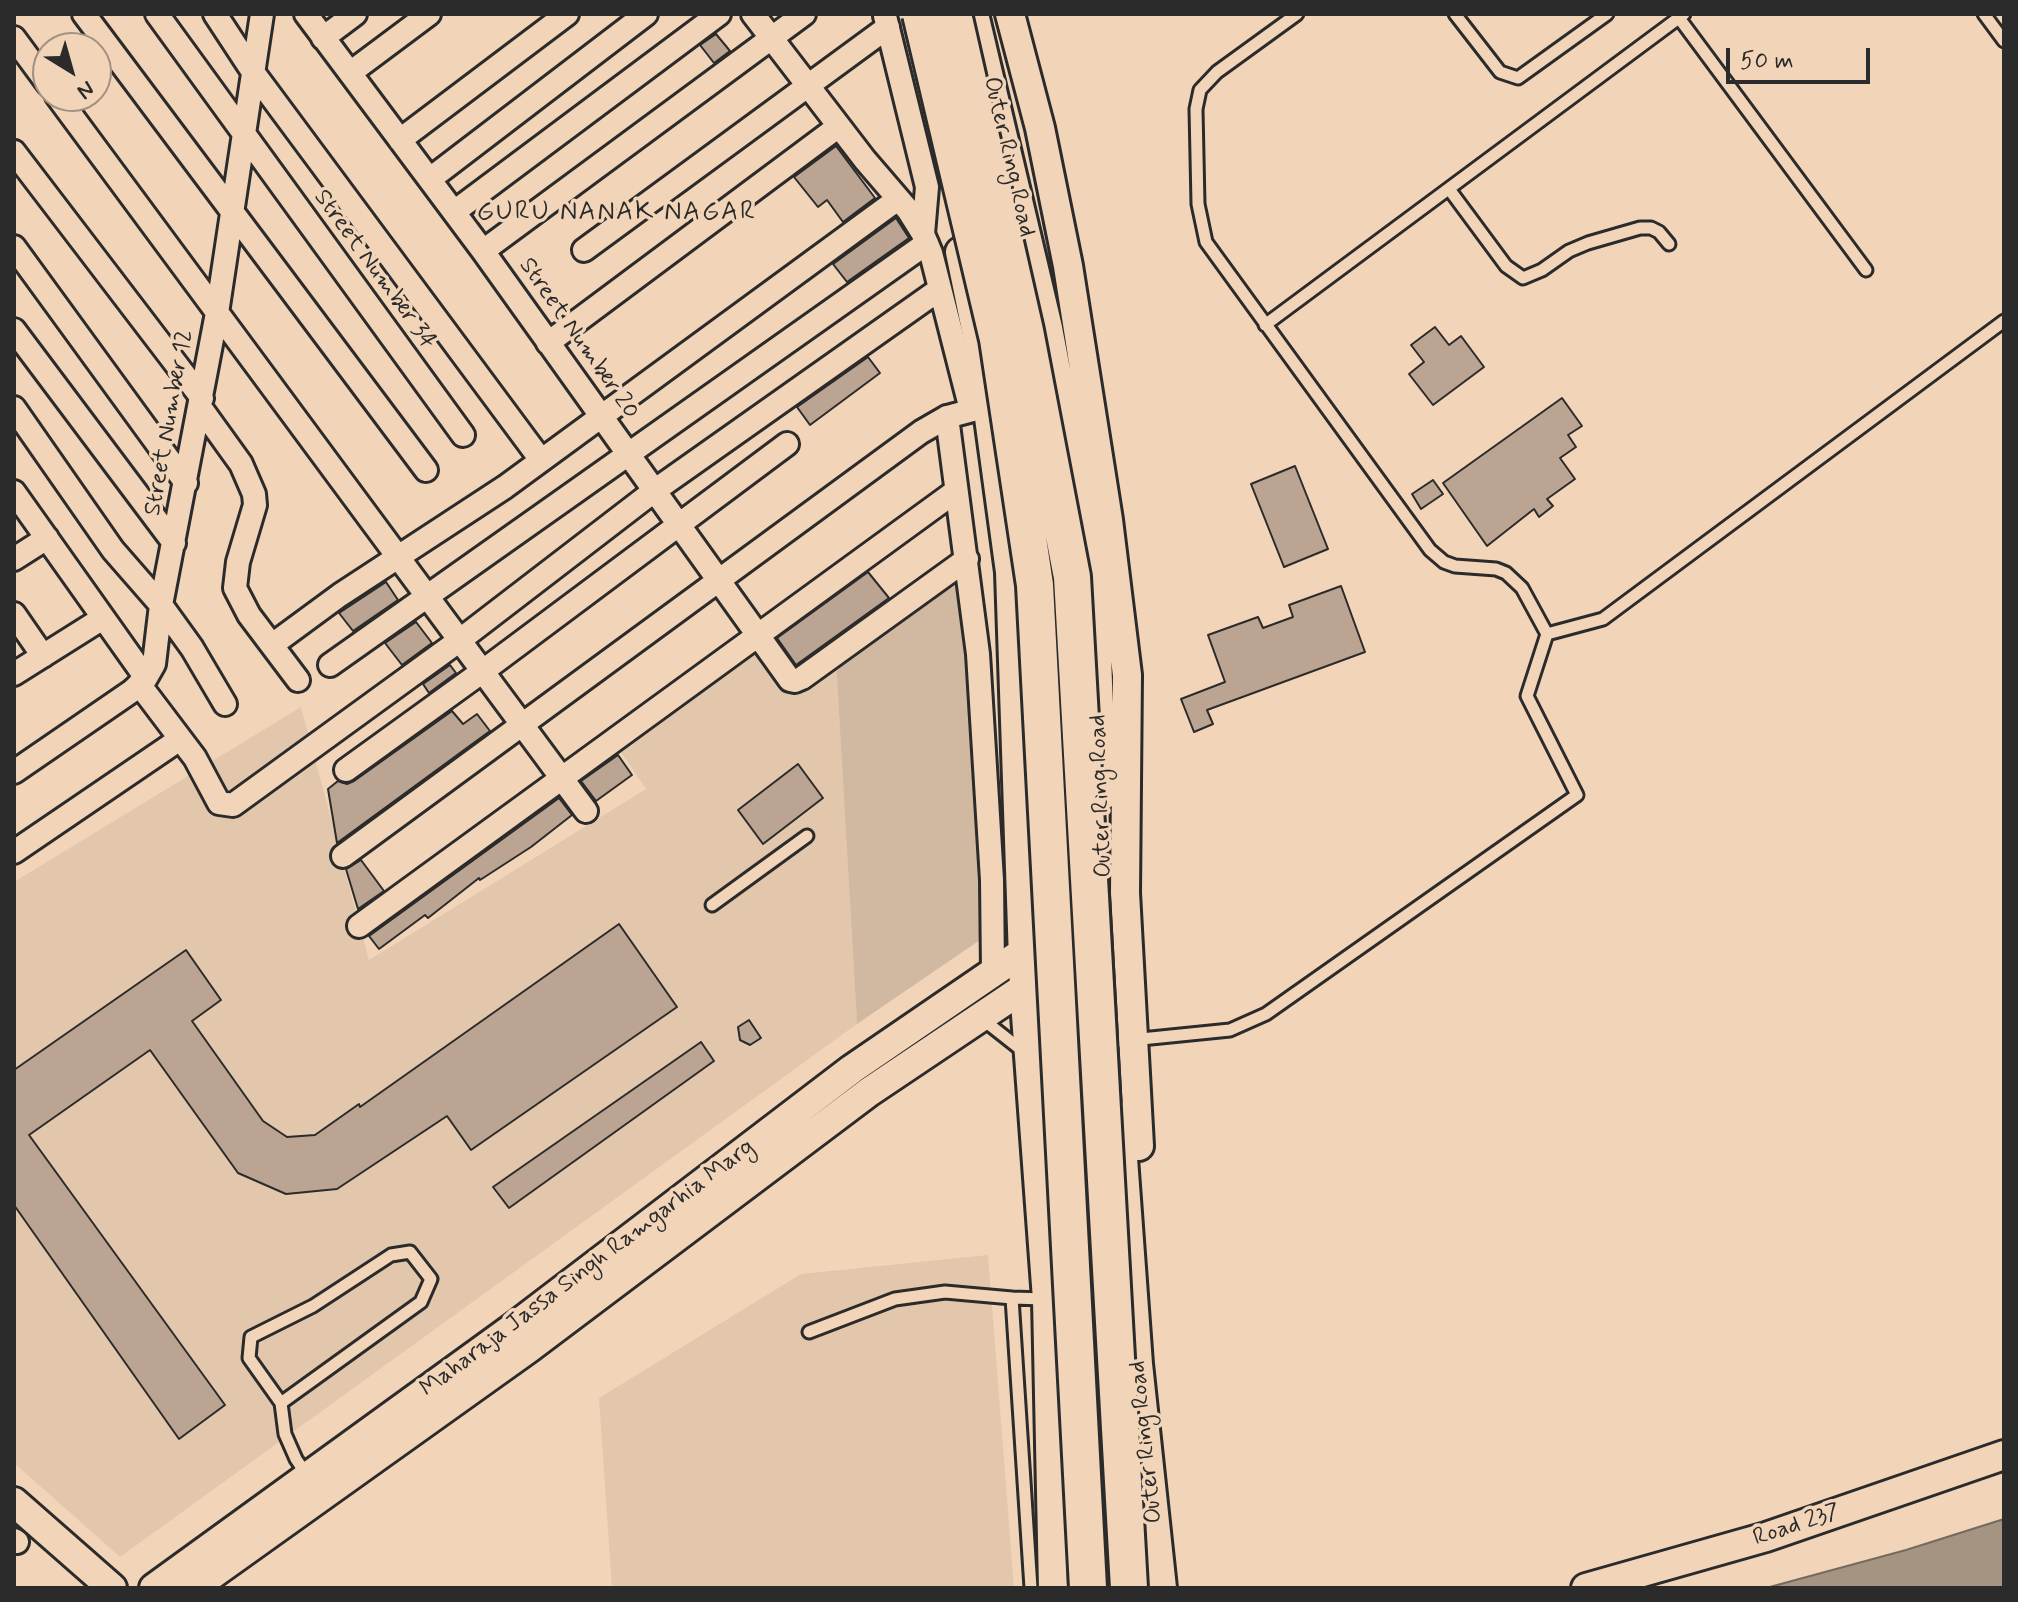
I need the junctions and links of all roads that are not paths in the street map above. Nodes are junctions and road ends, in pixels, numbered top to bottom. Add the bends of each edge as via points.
1 (84, 14) edge
2 (157, 14) edge
3 (215, 14) edge
4 (262, 14) edge
5 (306, 14) edge
6 (355, 14) edge
7 (429, 14) edge
8 (567, 14) edge
9 (646, 14) edge
10 (719, 14) edge
11 (753, 14) edge
12 (804, 14) edge
13 (921, 14) edge
14 (953, 14) edge
15 (974, 14) edge
16 (1010, 14) edge
17 (1297, 14) edge
18 (1455, 14) edge
19 (1607, 14) edge
20 (1984, 14) edge
21 (1681, 16) edge
22 (892, 18) edge
23 (771, 37) junction
24 (14, 38) edge
25 (323, 38) junction
26 (2004, 41) edge
27 (32, 62) edge
28 (253, 72) junction
29 (350, 73) junction
30 (806, 85) junction
31 (69, 112) edge
32 (839, 126) junction
33 (244, 136) junction
34 (400, 140) junction
35 (14, 152) edge
36 (430, 179) junction
37 (1449, 189) junction
38 (898, 199) junction
39 (454, 212) junction
40 (232, 213) junction
41 (925, 238) junction
42 (1669, 244) dead end
43 (14, 247) edge
44 (584, 250) dead end
45 (483, 251) junction
46 (1866, 270) dead end
47 (940, 289) junction
48 (217, 313) junction
49 (2004, 321) edge
50 (1265, 325) junction
51 (14, 330) edge
52 (548, 343) junction
53 (201, 402) junction
54 (14, 408) edge
55 (980, 408) junction
56 (601, 417) junction
57 (947, 417) junction
58 (463, 435) dead end
59 (787, 444) dead end
60 (628, 456) junction
61 (541, 460) junction
62 (426, 470) dead end
63 (186, 483) junction
64 (654, 491) junction
65 (956, 491) junction
66 (14, 492) edge
67 (678, 525) junction
68 (47, 538) junction
69 (174, 543) junction
70 (399, 556) junction
71 (14, 559) edge
72 (967, 559) junction
73 (719, 581) junction
74 (427, 596) junction
75 (161, 605) junction
76 (14, 614) edge
77 (103, 618) junction
78 (1547, 634) junction
79 (757, 635) junction
80 (460, 640) junction
81 (272, 645) junction
82 (43, 656) junction
83 (330, 665) dead end
84 (483, 671) junction
85 (14, 674) edge
86 (298, 680) dead end
87 (142, 681) junction
88 (225, 704) dead end
89 (1098, 706) junction
90 (1015, 708) junction
91 (523, 723) junction
92 (180, 739) junction
93 (346, 770) dead end
94 (14, 772) edge
95 (563, 778) junction
96 (586, 811) dead end
97 (807, 836) dead end
98 (14, 852) edge
99 (343, 856) dead end
100 (712, 905) dead end
101 (359, 926) dead end
102 (1023, 952) junction
103 (993, 972) junction
104 (1024, 988) junction
105 (981, 1017) junction
106 (1124, 1041) junction
107 (1029, 1050) junction
108 (852, 1069) junction
109 (869, 1092) junction
110 (1123, 1162) junction
111 (1037, 1164) junction
112 (1133, 1293) junction
113 (1104, 1295) dead end
114 (1090, 1296) dead end
115 (1012, 1298) junction
116 (1047, 1299) junction
117 (809, 1332) dead end
118 (522, 1337) junction
119 (1138, 1364) junction
120 (281, 1403) junction
121 (2004, 1455) edge
122 (300, 1494) junction
123 (14, 1502) edge
124 (201, 1573) edge
125 (112, 1588) edge
126 (154, 1588) edge
127 (1031, 1588) edge
128 (1053, 1588) edge
129 (1088, 1588) edge
130 (1129, 1588) edge
131 (1162, 1588) edge
132 (1586, 1588) edge

1 - 40 street
2 - 33 street, Street Number 34
3 - 28 street
4 - 28 street, Street Number 12
5 - 25 street, Street Number 20
6 - 25 street
7 - 29 street
8 - 34 street
9 - 36 street
10 - 39 street
11 - 23 street
12 - 23 street
13 - 129 main road, bridge via 998,339 1035,585
14 - 130 main road, Outer Ring Road, bridge via 1025,331 1072,577
15 - 89 street, Outer Ring Road via 1048,328 1094,571
16 - 106 street via 1068,266 1127,675
17 - 50 lane via 1208,80 1196,109 1201,228 1215,258
18 - 19 lane via 1500,72 1518,78
20 - 26 lane
21 - 37 lane
21 - 46 lane
22 - 30 street
22 - 41 street via 927,187
22 - 55 street via 930,109 979,344
23 - 30 street
23 - 45 street
24 - 27 street
25 - 29 street, Street Number 20
28 - 33 street, Street Number 12
28 - 61 street
29 - 34 street, Street Number 20
30 - 32 street
30 - 44 street
31 - 48 street
32 - 38 street
32 - 52 street
33 - 40 street, Street Number 12
33 - 58 street, Street Number 34
34 - 36 street, Street Number 20
35 - 53 street
36 - 39 street, Street Number 20
37 - 42 lane via 1506,266 1523,278 1579,247 1640,228 1659,232
37 - 50 lane
38 - 41 street
38 - 56 street
39 - 45 street, Street Number 20
40 - 48 street, Street Number 12
40 - 62 street
41 - 47 street
41 - 60 street
43 - 63 street
45 - 52 street, Street Number 20
47 - 55 street
47 - 64 street
48 - 53 street, Street Number 12
48 - 70 street
49 - 78 lane via 1603,619
50 - 78 lane via 1430,550 1455,566 1496,569 1516,580
51 - 69 street
52 - 56 street, Street Number 20
53 - 63 street, Street Number 12
53 - 81 street via 251,482 255,505 235,588
54 - 75 street via 113,550
55 - 57 street
55 - 90 street via 1010,572
56 - 60 street, Street Number 20
56 - 61 street
57 - 65 street
57 - 73 street
59 - 67 street
60 - 64 street, Street Number 20
60 - 74 street
61 - 70 street
63 - 69 street, Street Number 12
64 - 67 street, Street Number 20
64 - 80 street
65 - 72 street
65 - 79 street
66 - 68 street
67 - 73 street, Street Number 20
67 - 84 street
68 - 71 street
68 - 77 street
69 - 75 street, Street Number 12
70 - 74 street
70 - 81 street
72 - 79 street, Street Number 20 via 795,681
72 - 103 street via 986,774
73 - 79 street, Street Number 20
73 - 91 street
74 - 80 street
74 - 83 street
75 - 87 street, Street Number 12 via 154,664
75 - 88 street
76 - 82 street
77 - 82 street
77 - 87 street
78 - 106 lane via 1527,696 1577,795 1266,1014 1230,1030
79 - 95 street
80 - 84 street
80 - 92 street via 233,805 219,803
81 - 86 street
82 - 85 street
84 - 91 street
84 - 93 street
87 - 92 street
87 - 94 street
89 - 90 street
89 - 106 street, Outer Ring Road via 1106,919
90 - 102 street
91 - 95 street
91 - 99 street
92 - 98 street
95 - 96 street
95 - 101 street
97 - 100 lane
102 - 103 street, Maharaja Jassa Singh Ramgarhia Marg
102 - 104 street
103 - 108 street, Maharaja Jassa Singh Ramgarhia Marg
104 - 105 street, Maharaja Jassa Singh Ramgarhia Marg
104 - 107 street
105 - 107 lane via 1019,1048
105 - 109 street, Maharaja Jassa Singh Ramgarhia Marg
106 - 107 lane
106 - 110 street, Outer Ring Road
106 - 119 street via 1144,1341
107 - 111 street
108 - 109 street
108 - 118 street, Maharaja Jassa Singh Ramgarhia Marg
109 - 118 street, Maharaja Jassa Singh Ramgarhia Marg
110 - 111 street
110 - 112 street, Outer Ring Road
111 - 116 street
112 - 113 lane
112 - 119 street, Outer Ring Road
114 - 116 lane
115 - 116 lane
115 - 117 lane via 945,1292 895,1299
115 - 127 lane
116 - 128 street
118 - 122 street, Maharaja Jassa Singh Ramgarhia Marg
119 - 131 street, Outer Ring Road
120 - 120 lane via 249,1358 251,1337 313,1306 391,1255 410,1252 431,1279 421,1302
120 - 122 lane
121 - 132 street, Road 237 via 1766,1537
122 - 124 street, Maharaja Jassa Singh Ramgarhia Marg
123 - 125 street
124 - 126 street, Maharaja Jassa Singh Ramgarhia Marg

